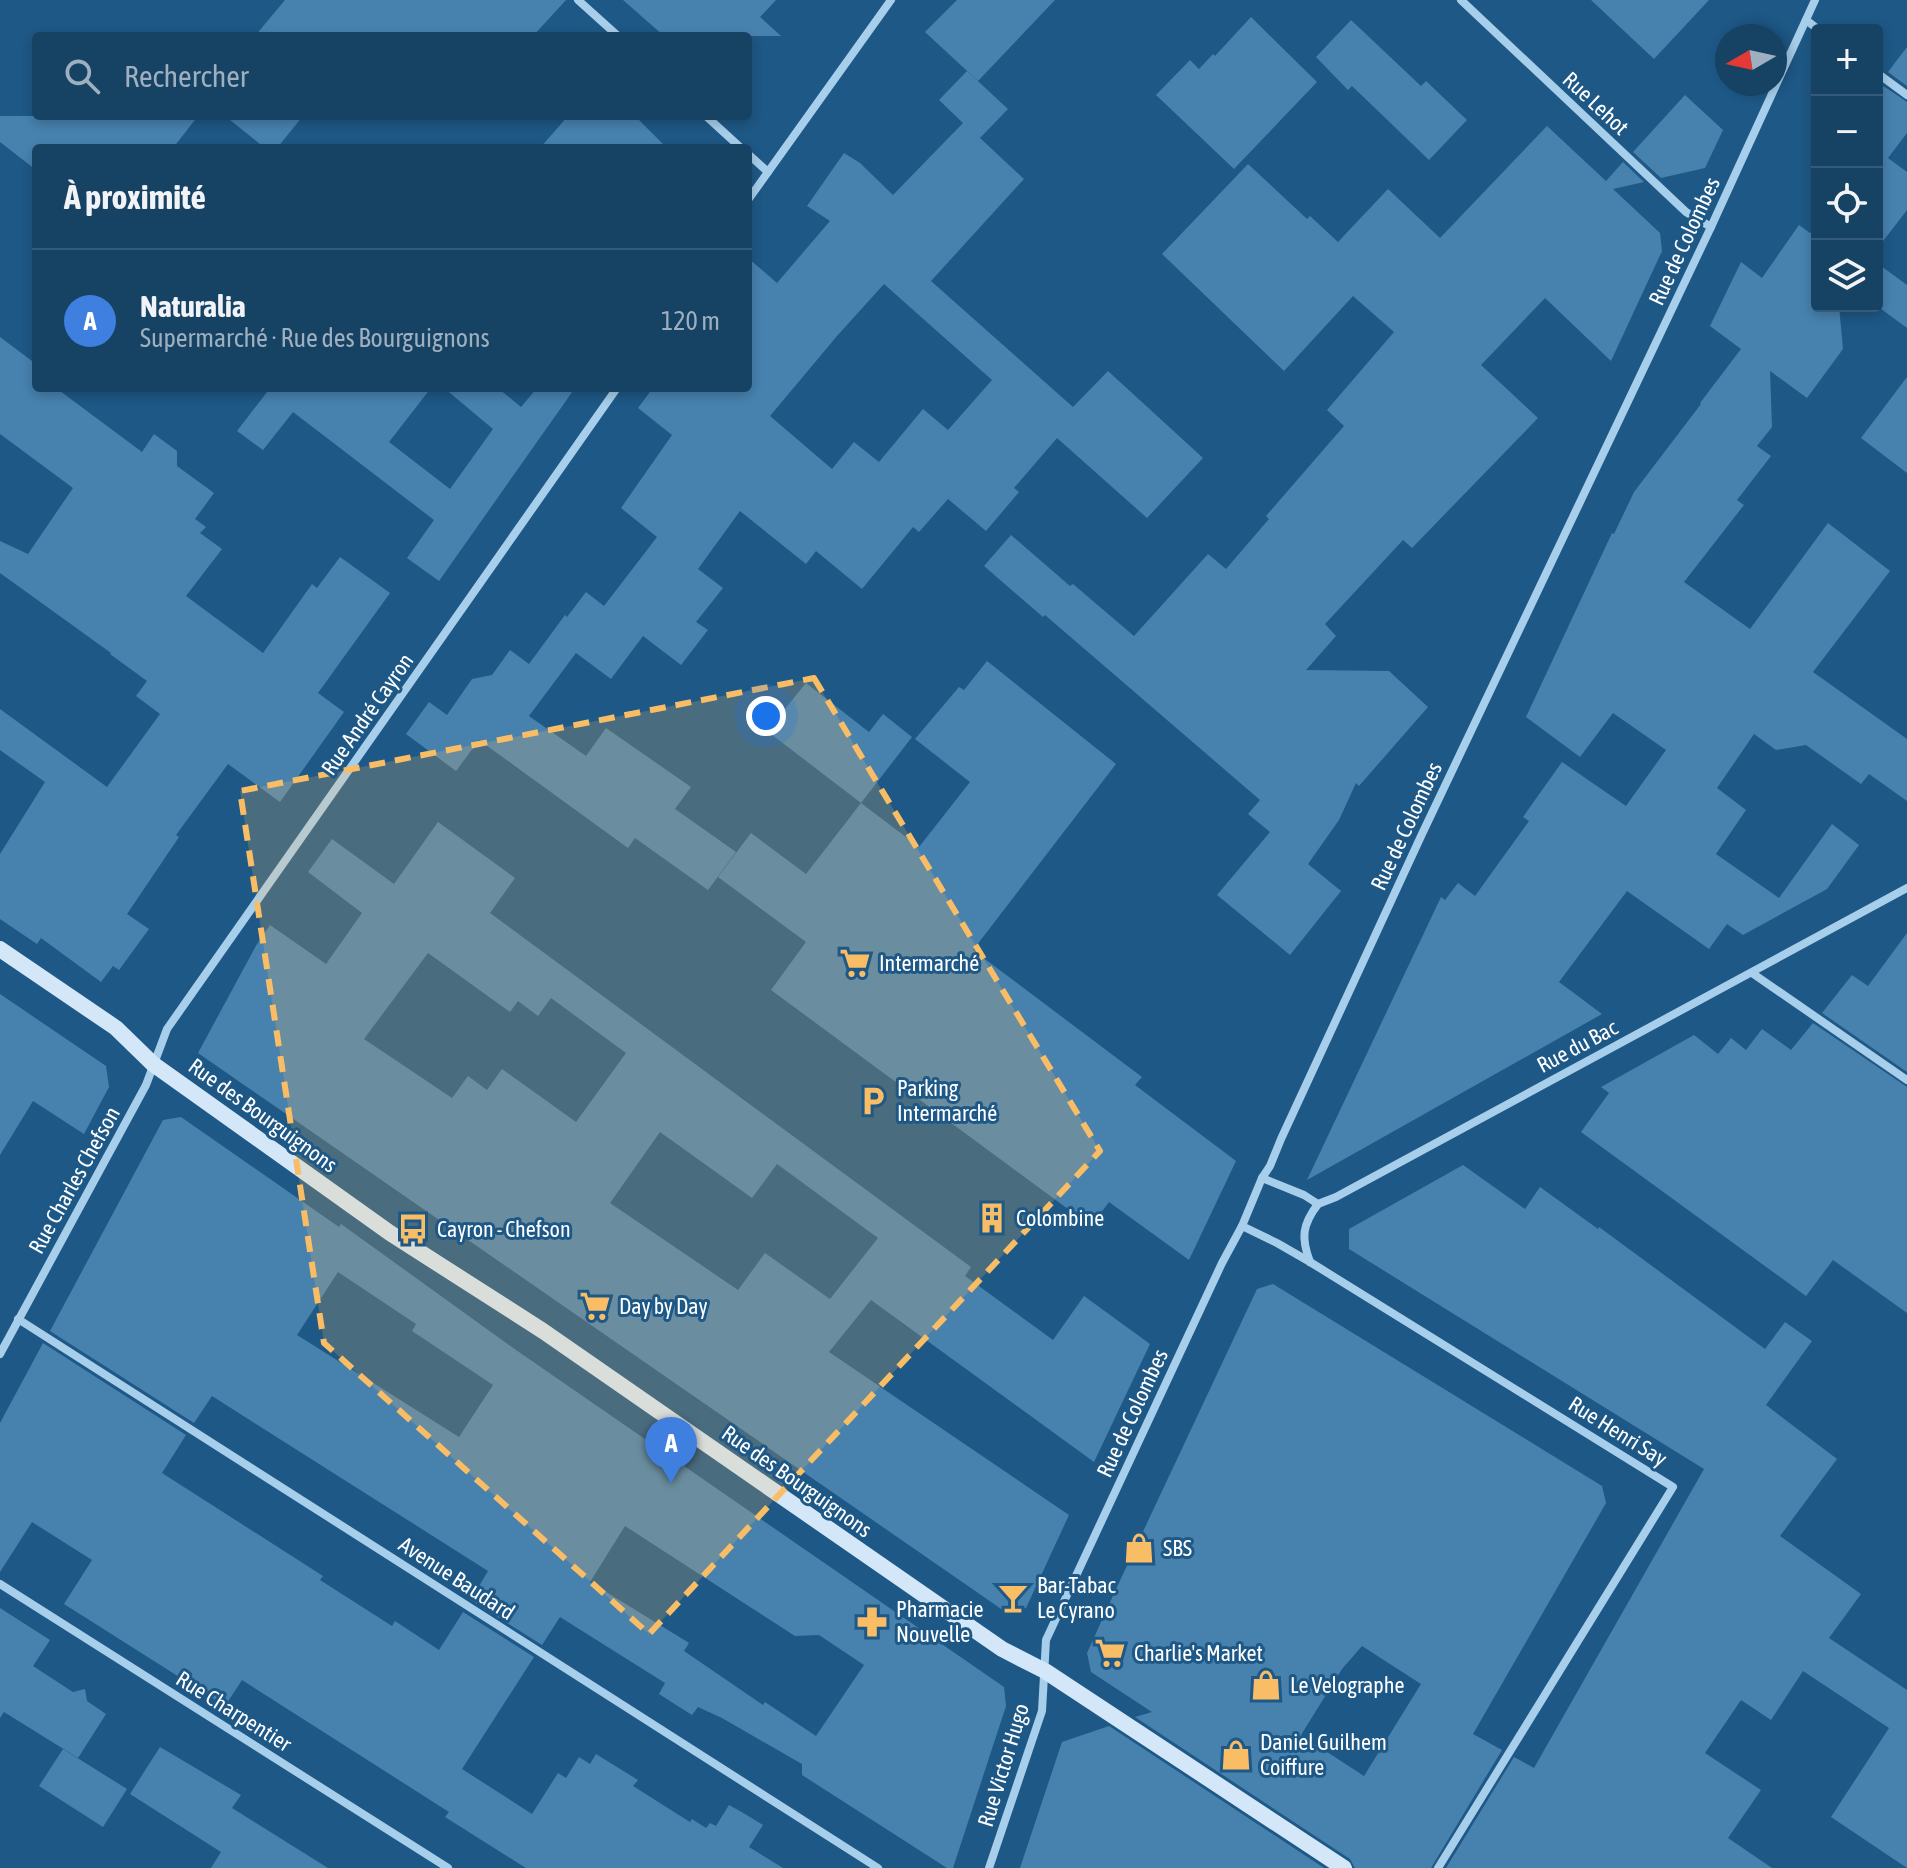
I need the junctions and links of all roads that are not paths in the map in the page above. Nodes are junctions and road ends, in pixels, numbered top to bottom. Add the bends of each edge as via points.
1 (578, 0) edge
2 (891, 0) edge
3 (1461, 0) edge
4 (1815, 0) edge
5 (1806, 20) junction
6 (1811, 24) edge
7 (614, 32) edge
8 (1883, 77) edge
9 (1907, 95) edge
10 (710, 120) edge
11 (737, 144) edge
12 (752, 158) edge
13 (768, 172) junction
14 (752, 194) edge
15 (1711, 227) junction
16 (614, 392) edge
17 (1907, 888) edge
18 (0, 949) edge
19 (1752, 973) junction
20 (153, 1064) junction
21 (1907, 1080) edge
22 (1262, 1178) junction
23 (1318, 1204) junction
24 (1242, 1226) junction
25 (1310, 1262) junction
26 (18, 1319) junction
27 (0, 1354) edge
28 (0, 1584) edge
29 (1045, 1671) junction
30 (448, 1868) edge
31 (878, 1868) edge
32 (989, 1868) edge
33 (1344, 1868) edge
34 (1438, 1868) edge

1 - 7 street
2 - 13 street
3 - 15 street, Rue Lehot via 1686,212
4 - 5 street, Rue de Colombes
5 - 6 street
5 - 15 street, Rue de Colombes
8 - 9 street
10 - 11 street
12 - 13 street
13 - 14 street
15 - 22 street, Rue de Colombes
16 - 20 street, Rue André Cayron via 167,1029
17 - 19 street, Rue du Bac
18 - 20 main road, Rue des Bourguignons via 116,1028
19 - 21 street
19 - 23 street, Rue du Bac
20 - 26 street, Rue Charles Chefson
20 - 29 main road, Rue des Bourguignons via 390,1233 543,1331 1002,1649
22 - 23 street
22 - 24 street, Rue de Colombes
23 - 25 street via 1304,1234
24 - 25 street, Rue Henri Say
24 - 29 street, Rue de Colombes via 1046,1640
25 - 34 street, Rue Henri Say via 1673,1487
26 - 27 street, Rue Charles Chefson
26 - 31 street, Avenue Baudard
28 - 30 street, Rue Charpentier
29 - 32 street, Rue Victor Hugo via 1042,1711
29 - 33 main road, Rue des Bourguignons

